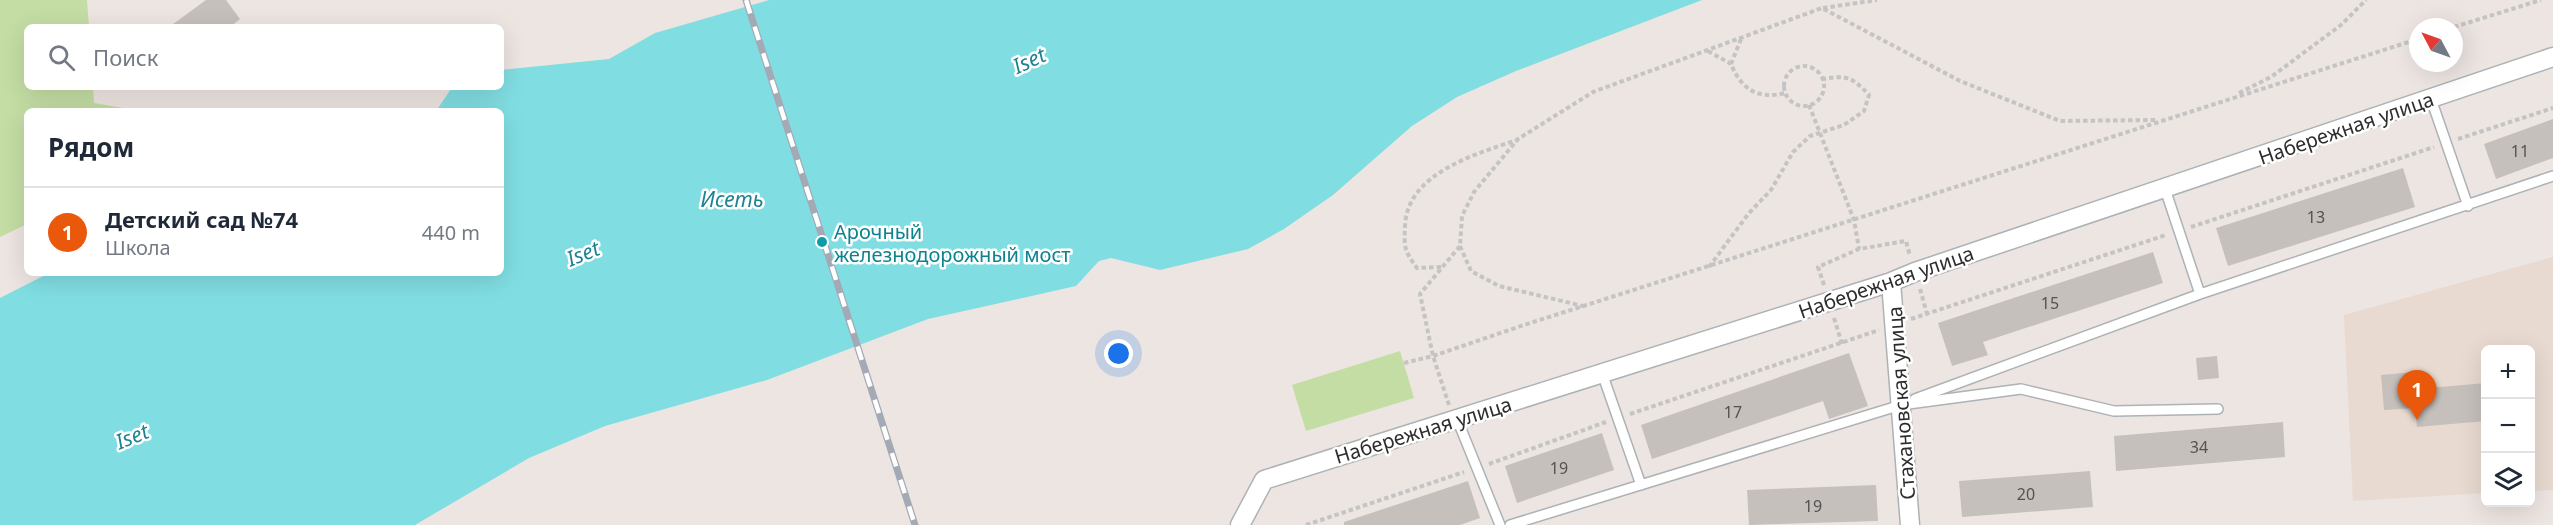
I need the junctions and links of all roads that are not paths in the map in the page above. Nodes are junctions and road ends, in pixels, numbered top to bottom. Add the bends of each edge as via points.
1 (2553, 57) edge
2 (2431, 99) junction
3 (2553, 176) edge
4 (2165, 189) junction
5 (2468, 206) junction
6 (1891, 282) junction
7 (2200, 294) junction
8 (1602, 373) junction
9 (1901, 405) junction
10 (2218, 409) dead end
11 (1455, 419) junction
12 (1641, 485) junction
13 (1240, 525) edge
14 (1500, 525) edge
15 (1510, 525) edge
16 (1910, 525) edge

1 - 2 street, Набережная улица
2 - 4 street, Набережная улица
2 - 5 lane
3 - 5 lane
4 - 6 street, Набережная улица
4 - 7 lane
5 - 7 lane
6 - 8 street, Набережная улица
6 - 9 street, Стахановская улица
7 - 9 lane
8 - 11 street, Набережная улица
8 - 12 lane
9 - 10 lane via 2021,389 2114,411
9 - 12 lane
9 - 16 street, Стахановская улица
11 - 13 street, Набережная улица via 1264,480
11 - 14 lane
12 - 15 lane

